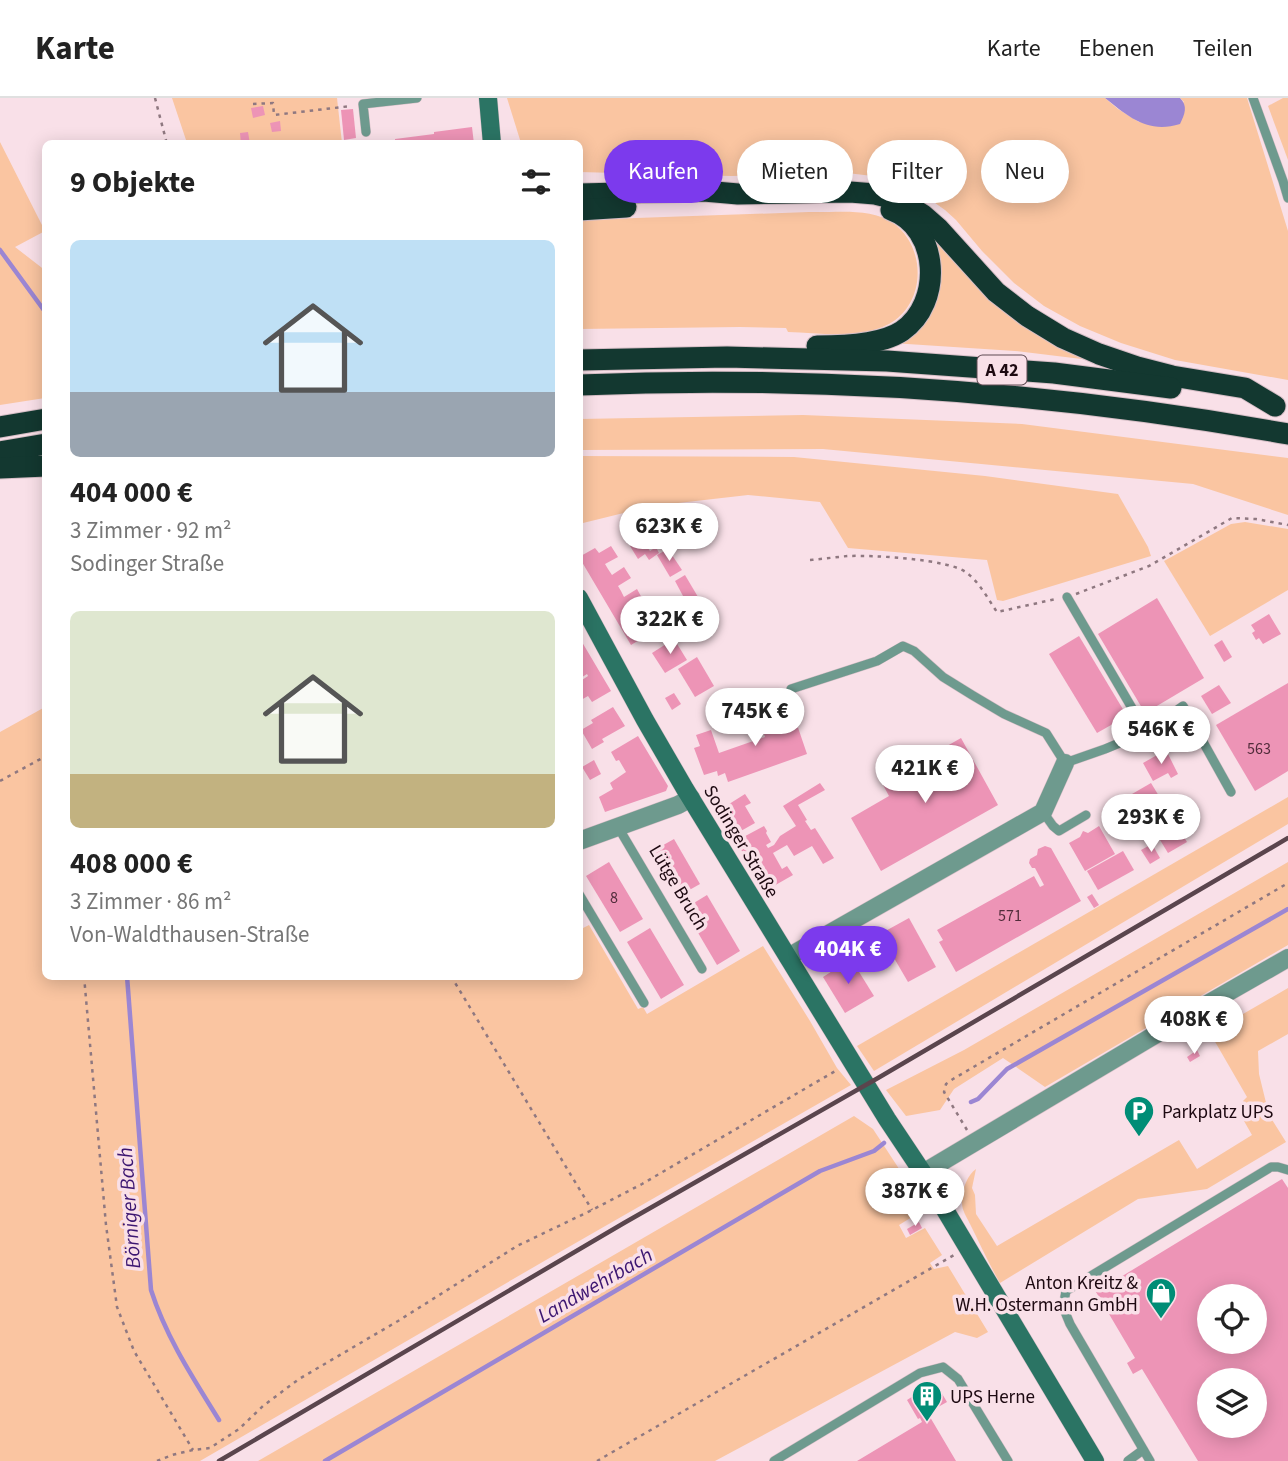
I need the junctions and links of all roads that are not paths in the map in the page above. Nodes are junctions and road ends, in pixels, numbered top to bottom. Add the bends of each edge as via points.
1 (417, 98) edge
2 (488, 98) edge
3 (1253, 98) edge
4 (366, 132) dead end
5 (492, 140) edge
6 (583, 194) edge
7 (1288, 198) edge
8 (583, 210) edge
9 (727, 357) junction
10 (583, 359) edge
11 (583, 385) edge
12 (1281, 407) edge
13 (42, 420) edge
14 (0, 427) edge
15 (1288, 434) edge
16 (42, 445) edge
17 (0, 452) edge
18 (42, 466) edge
19 (0, 468) edge
20 (1067, 597) road end
21 (583, 605) edge
22 (790, 689) dead end
23 (1146, 732) junction
24 (1065, 763) junction
25 (1231, 792) dead end
26 (691, 798) junction
27 (1043, 812) junction
28 (1086, 815) dead end
29 (618, 827) junction
30 (583, 840) edge
31 (583, 901) edge
32 (788, 957) junction
33 (1288, 958) edge
34 (702, 969) dead end
35 (644, 1003) dead end
36 (1288, 1170) edge
37 (923, 1173) junction
38 (1143, 1450) junction
39 (774, 1461) edge
40 (1008, 1461) edge
41 (1095, 1461) edge
42 (1128, 1461) edge
43 (1150, 1461) edge

1 - 4 lane via 363,104
2 - 5 street
3 - 7 lane
6 - 12 highway via 850,192 899,200 939,229 996,292 1063,338 1137,367 1245,388
8 - 9 highway via 836,199 872,203 898,212 914,225 931,262 931,282 926,302 901,332 853,345 769,345
9 - 10 highway, A 42
9 - 12 highway, A 42 via 1054,373
11 - 15 highway, A 42 via 824,383 979,393 1124,408
13 - 14 highway
16 - 17 highway
18 - 19 highway
20 - 23 lane
21 - 26 street, Sodinger Straße
22 - 24 lane via 877,661 903,646 971,695 1046,733
23 - 24 lane
23 - 25 lane via 1183,706
24 - 27 street
26 - 29 street, Lütge Bruch
26 - 32 street, Sodinger Straße
27 - 28 lane via 1059,831
27 - 32 street
29 - 30 street, Lütge Bruch
29 - 34 lane, Lütge Bruch
31 - 35 lane
32 - 37 street, Sodinger Straße
33 - 37 street
36 - 38 lane via 1271,1167 1066,1291 1063,1307 1070,1324
37 - 41 street, Sodinger Straße
38 - 42 lane
38 - 43 lane
39 - 40 lane via 920,1373 943,1367 958,1379

